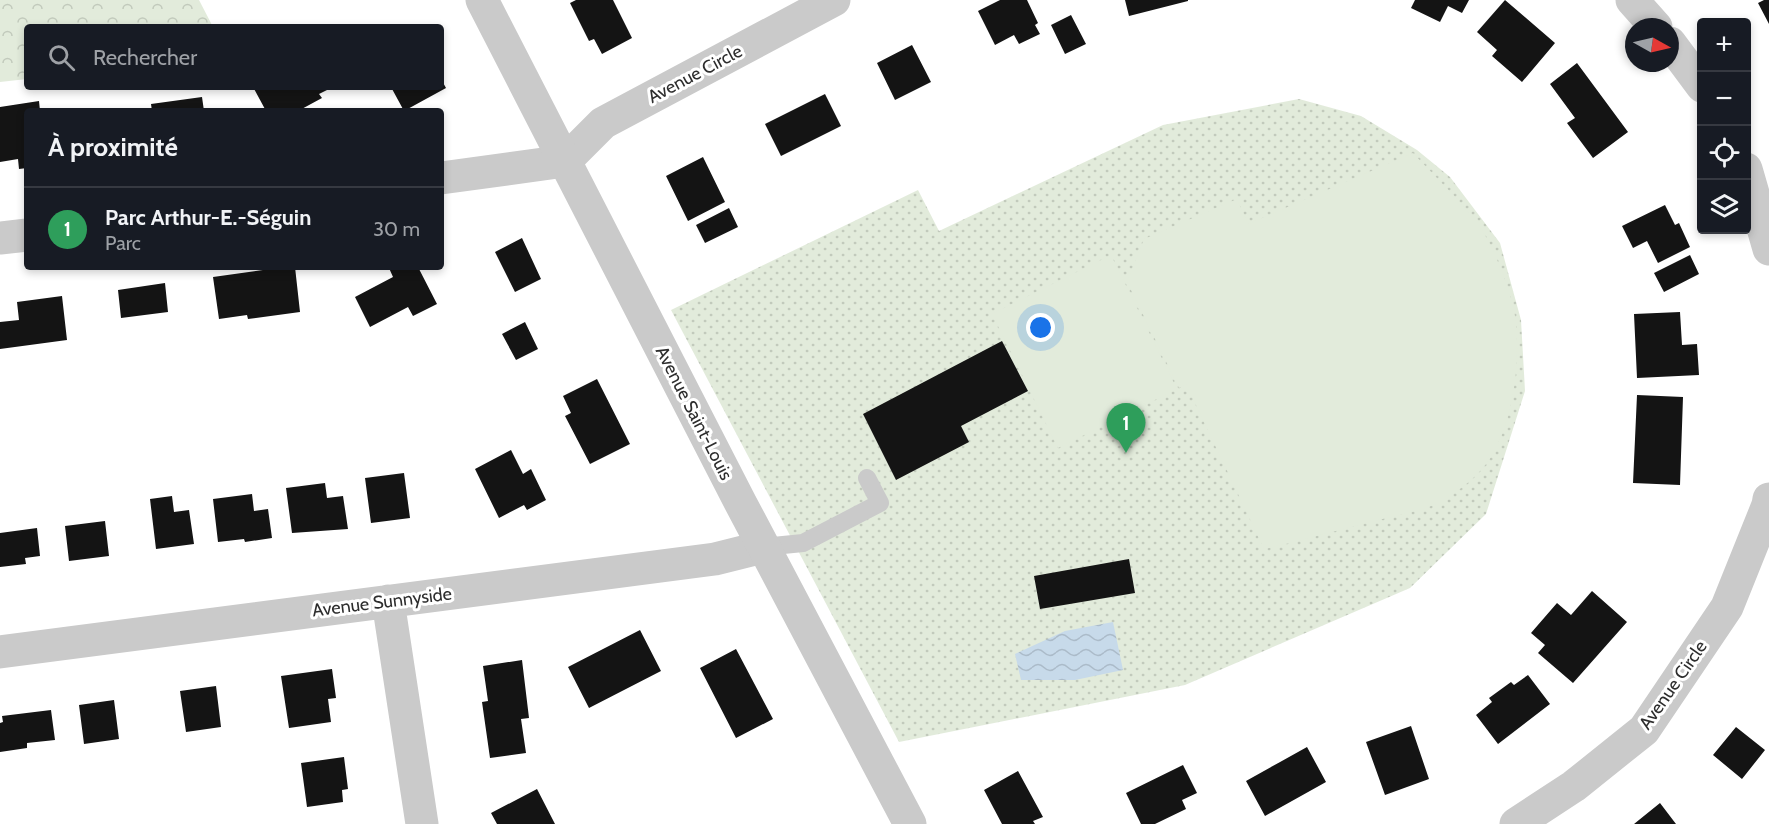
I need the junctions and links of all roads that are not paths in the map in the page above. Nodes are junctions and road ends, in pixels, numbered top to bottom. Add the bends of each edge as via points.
1 (482, 0) edge
2 (834, 0) edge
3 (1632, 0) edge
4 (1648, 18) edge
5 (1679, 55) edge
6 (1697, 80) edge
7 (566, 161) junction
8 (444, 178) edge
9 (1749, 180) edge
10 (24, 235) edge
11 (0, 238) edge
12 (1769, 249) edge
13 (867, 477) dead end
14 (1769, 499) edge
15 (763, 547) junction
16 (388, 601) junction
17 (0, 652) edge
18 (422, 824) edge
19 (910, 824) edge
20 (1516, 824) edge

1 - 7 street, Avenue Saint-Louis
2 - 7 street, Avenue Circle via 603,123
3 - 4 street
5 - 6 street
7 - 8 street
7 - 15 street, Avenue Saint-Louis
9 - 12 street
10 - 11 street
13 - 15 lane via 880,503 802,543
14 - 20 street, Avenue Circle via 1727,607 1644,730 1574,786
15 - 16 street, Avenue Sunnyside via 715,559
15 - 19 street, Avenue Saint-Louis
16 - 17 street, Avenue Sunnyside
16 - 18 street

